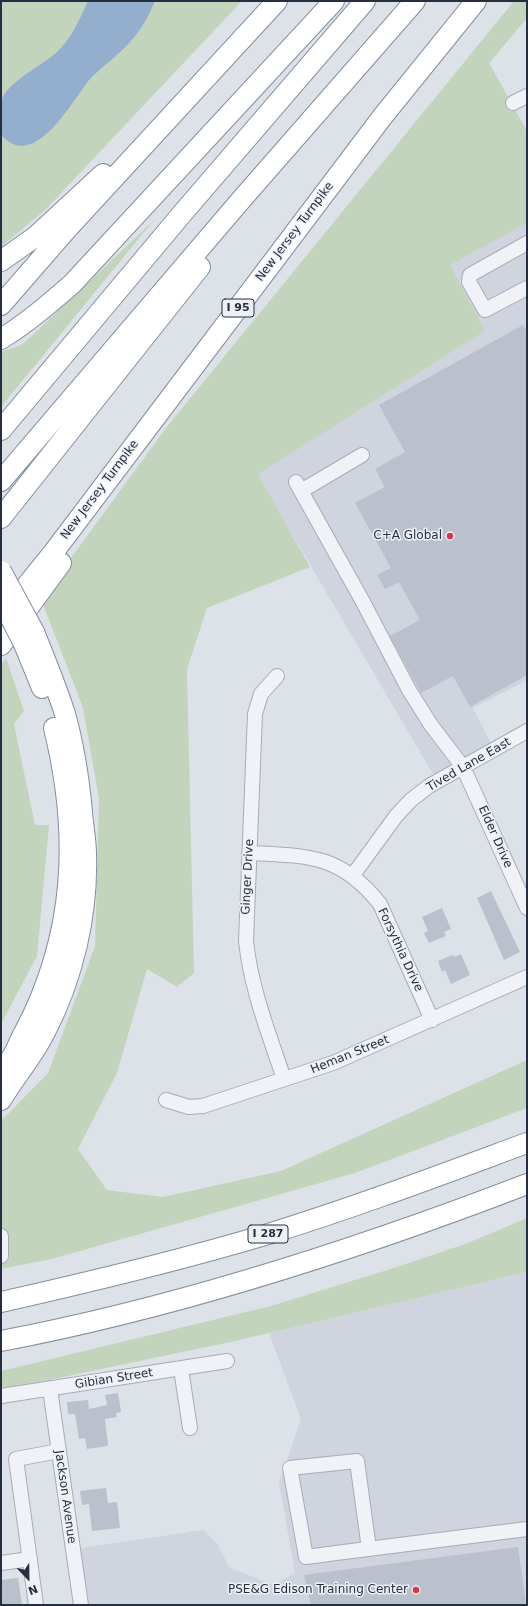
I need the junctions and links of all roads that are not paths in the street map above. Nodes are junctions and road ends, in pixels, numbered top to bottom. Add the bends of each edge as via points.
1 (277, 1) edge
2 (334, 1) edge
3 (365, 1) edge
4 (415, 1) edge
5 (476, 1) edge
6 (527, 96) edge
7 (513, 103) dead end
8 (128, 162) junction
9 (241, 200) junction
10 (527, 243) edge
11 (1, 261) edge
12 (527, 288) edge
13 (1, 305) edge
14 (1, 338) edge
15 (1, 430) edge
16 (362, 456) dead end
17 (1, 481) edge
18 (96, 496) junction
19 (1, 518) edge
20 (1, 571) edge
21 (1, 599) edge
22 (1, 617) edge
23 (29, 638) junction
24 (1, 645) edge
25 (277, 676) dead end
26 (527, 732) edge
27 (463, 767) junction
28 (249, 852) junction
29 (353, 875) junction
30 (527, 908) edge
31 (527, 977) edge
32 (432, 1020) junction
33 (23, 1035) junction
34 (1, 1057) edge
35 (1, 1072) edge
36 (284, 1079) junction
37 (2, 1097) edge
38 (166, 1100) dead end
39 (527, 1143) edge
40 (527, 1184) edge
41 (1, 1236) edge
42 (1, 1256) edge
43 (1, 1302) edge
44 (1, 1341) edge
45 (227, 1361) dead end
46 (181, 1369) junction
47 (50, 1389) junction
48 (1, 1396) edge
49 (190, 1428) dead end
50 (59, 1452) junction
51 (527, 1529) edge
52 (369, 1549) junction
53 (30, 1559) junction
54 (1, 1563) edge
55 (36, 1605) edge
56 (81, 1605) edge

1 - 8 highway
2 - 14 highway via 72,284 44,309
3 - 15 highway
4 - 9 highway
5 - 18 highway, New Jersey Turnpike / I 95 via 382,116
6 - 7 street
8 - 11 highway via 107,170 35,237
8 - 13 highway
9 - 17 highway
9 - 19 highway via 210,255
10 - 12 street via 470,274 469,282 485,310
16 - 27 street, Elder Drive via 298,486 409,690 431,725
18 - 22 highway, New Jersey Turnpike / I 95
18 - 24 highway via 77,542
20 - 23 highway, bridge
21 - 23 highway, bridge
23 - 33 highway via 61,755 70,853 64,920 56,958
23 - 37 highway via 52,676 74,752 86,853 86,881 82,920 62,995 45,1032
25 - 28 street, Ginger Drive via 261,694 255,714
26 - 27 street, Tived Lane East
27 - 29 street, Tived Lane East via 429,786 411,800 396,816
27 - 30 street, Elder Drive
28 - 29 street, Forsythia Drive via 299,855 335,864
28 - 36 street, Ginger Drive via 246,941 249,968
29 - 32 street, Forsythia Drive via 380,904
31 - 32 street, Heman Street
32 - 36 street, Heman Street via 340,1060
33 - 34 highway
33 - 35 highway via 15,1053
36 - 38 street, Heman Street via 203,1106 189,1107
39 - 43 highway, I 287 via 264,1235 108,1277
40 - 44 highway via 388,1235 264,1275 140,1309
41 - 42 street
45 - 46 street, Gibian Street
46 - 47 street, Gibian Street
46 - 49 street
47 - 48 street, Gibian Street
47 - 50 street, Jackson Avenue
50 - 53 street via 16,1459
50 - 56 street, Jackson Avenue
51 - 52 street
52 - 52 street via 306,1556 290,1468 357,1461
53 - 54 street
53 - 55 street

